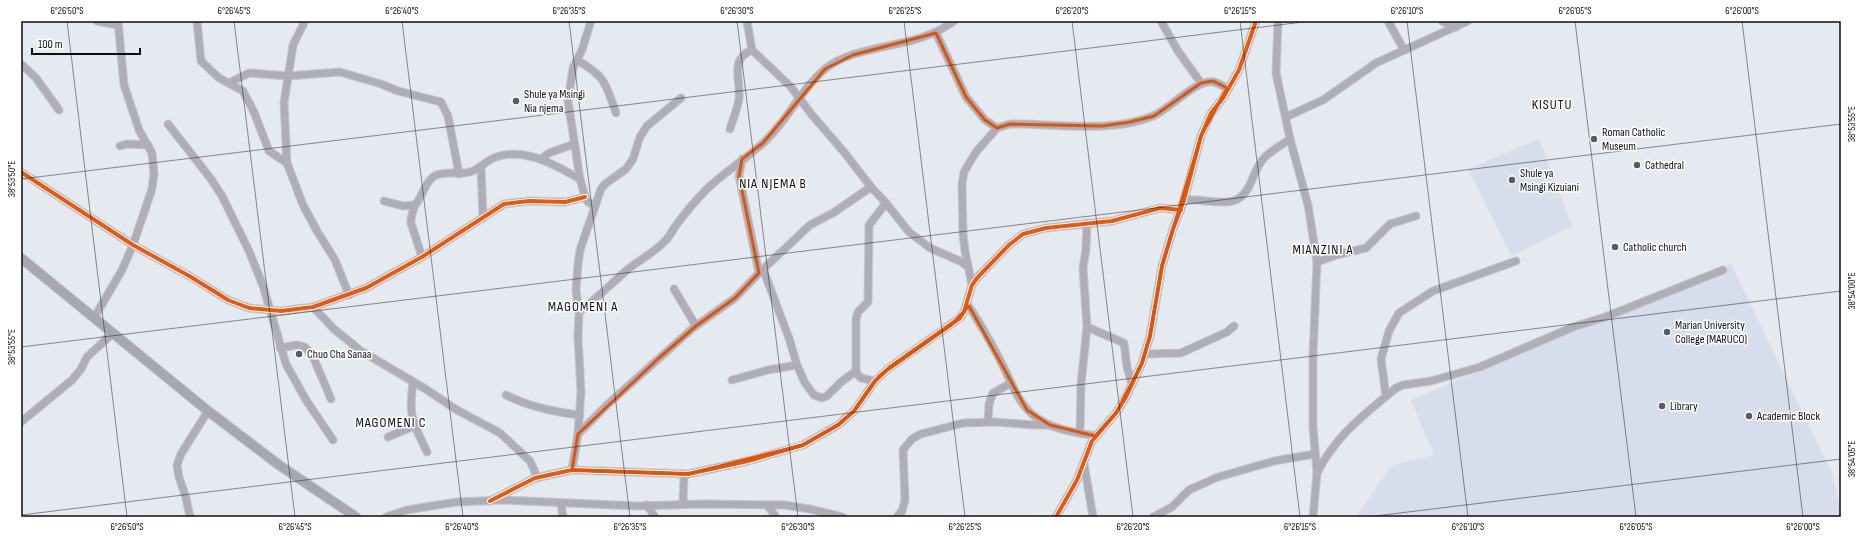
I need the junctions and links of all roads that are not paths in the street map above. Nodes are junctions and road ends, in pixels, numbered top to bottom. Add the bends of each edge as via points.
1 (96, 21) edge
2 (197, 21) edge
3 (305, 21) edge
4 (591, 21) edge
5 (747, 21) edge
6 (954, 21) edge
7 (1161, 21) edge
8 (1256, 21) edge
9 (1278, 21) edge
10 (1388, 21) edge
11 (1442, 21) edge
12 (1468, 21) edge
13 (118, 23) edge
14 (1456, 27) junction
15 (936, 33) junction
16 (752, 50) junction
17 (1404, 50) junction
18 (577, 60) junction
19 (21, 64) edge
20 (288, 76) junction
21 (229, 83) junction
22 (1201, 83) junction
23 (1227, 88) junction
24 (799, 97) junction
25 (681, 98) dead end
26 (59, 110) dead end
27 (616, 113) dead end
28 (1286, 117) junction
29 (168, 124) dead end
30 (997, 128) junction
31 (730, 129) dead end
32 (1290, 139) junction
33 (574, 144) junction
34 (148, 145) junction
35 (120, 146) dead end
36 (541, 159) junction
37 (742, 159) junction
38 (286, 164) junction
39 (481, 166) junction
40 (21, 172) edge
41 (458, 174) junction
42 (580, 179) junction
43 (871, 187) junction
44 (585, 197) junction
45 (1184, 200) junction
46 (384, 201) dead end
47 (886, 203) junction
48 (415, 205) junction
49 (595, 206) junction
50 (1181, 210) junction
51 (1416, 216) dead end
52 (483, 218) junction
53 (1087, 223) junction
54 (133, 245) junction
55 (422, 257) junction
56 (21, 258) edge
57 (1516, 261) dead end
58 (1317, 262) junction
59 (968, 267) junction
60 (1723, 270) dead end
61 (761, 271) junction
62 (972, 285) junction
63 (674, 289) dead end
64 (349, 295) junction
65 (967, 304) junction
66 (313, 308) junction
67 (271, 310) junction
68 (579, 312) junction
69 (94, 318) junction
70 (696, 326) junction
71 (1234, 326) dead end
72 (1087, 327) junction
73 (113, 333) junction
74 (280, 348) junction
75 (1145, 354) junction
76 (797, 365) junction
77 (856, 370) junction
78 (732, 380) dead end
79 (875, 381) junction
80 (413, 383) junction
81 (1011, 383) junction
82 (1132, 384) junction
83 (506, 395) dead end
84 (1386, 396) junction
85 (331, 399) dead end
86 (208, 411) junction
87 (580, 415) junction
88 (21, 422) edge
89 (988, 422) junction
90 (1050, 425) junction
91 (414, 426) junction
92 (1080, 433) junction
93 (578, 434) junction
94 (1095, 436) junction
95 (388, 437) dead end
96 (334, 440) dead end
97 (426, 452) dead end
98 (1315, 454) junction
99 (1084, 463) junction
100 (572, 470) junction
101 (1317, 473) junction
102 (684, 474) junction
103 (535, 478) junction
104 (490, 501) junction
105 (561, 503) junction
106 (683, 504) junction
107 (647, 505) junction
108 (767, 505) junction
109 (190, 517) edge
110 (356, 517) edge
111 (386, 517) edge
112 (563, 517) edge
113 (655, 517) edge
114 (776, 517) edge
115 (842, 517) edge
116 (897, 517) edge
117 (1056, 517) edge
118 (1093, 517) edge
119 (1153, 517) edge
120 (1313, 517) edge

1 - 13 street
2 - 21 street via 201,61 219,78
3 - 20 street via 293,45
4 - 18 street
5 - 16 street
6 - 15 street
7 - 22 street
8 - 23 street via 1239,70
9 - 28 street via 1276,73
10 - 17 street
11 - 14 street
12 - 14 street
13 - 34 street via 125,92 139,130
14 - 17 street
15 - 24 street via 841,60 825,69
15 - 30 street via 966,97 984,120
16 - 24 street via 785,79
16 - 31 street via 743,55 738,64 739,98
17 - 28 street via 1365,69 1328,97
18 - 27 street via 595,70 603,79
18 - 33 street via 568,92
19 - 26 street via 36,78
20 - 21 street via 249,73
20 - 38 street via 284,103
20 - 41 street via 340,72 441,102 448,116
21 - 38 street via 243,92 250,102 269,151
22 - 23 street via 1213,81
22 - 30 street via 1154,116 1130,122 1103,126 1010,124
23 - 45 street via 1205,124
24 - 37 street via 763,143
24 - 43 street
25 - 49 street via 644,129 633,159 626,169 601,189
28 - 32 street
29 - 67 street via 222,196 249,251
30 - 59 street via 976,152 964,172 962,220
32 - 45 street via 1265,156 1246,192 1240,198 1225,202
32 - 58 street via 1308,205
33 - 36 street
33 - 42 street
34 - 35 street
34 - 54 street via 154,163 152,189
36 - 39 street via 508,155 496,157
36 - 42 street
37 - 61 street via 739,176
37 - 68 street via 708,188 656,250 627,270 602,295
38 - 64 street via 303,205 335,260
39 - 41 street via 471,172
39 - 52 street
40 - 54 street
41 - 48 street via 435,175
42 - 44 street
43 - 47 street
43 - 61 street via 810,225
44 - 49 street
44 - 52 street via 565,202 514,202 495,209
45 - 50 street
46 - 48 street via 404,206
47 - 59 street via 917,240
47 - 77 street via 869,225 868,302 858,312 856,319
48 - 55 street via 411,222
49 - 68 street via 580,250 576,290
50 - 53 street via 1160,208 1112,222
50 - 75 street via 1162,266
51 - 58 street via 1390,224 1366,248
52 - 55 street
53 - 62 street via 1023,234 1003,250
53 - 72 street via 1083,268
54 - 67 street via 228,300 249,308
54 - 69 street via 122,270
55 - 64 street
56 - 69 main road
57 - 84 street via 1433,291 1400,313 1389,331 1381,360
58 - 98 street via 1313,335
59 - 62 street
60 - 84 street via 1605,317 1573,327 1480,366 1431,381 1403,385
61 - 70 street via 735,298
61 - 76 street via 789,338
62 - 65 street
63 - 70 street
64 - 66 street
65 - 79 street via 960,318 889,368
65 - 81 street via 1000,359
66 - 67 street
66 - 80 street via 361,351
67 - 74 street
68 - 87 street
69 - 73 main road
70 - 93 street
71 - 75 street via 1227,332 1181,353
72 - 82 street via 1124,343
72 - 92 street via 1081,384
73 - 86 main road
73 - 88 street via 87,357 72,380
74 - 85 street via 297,345 306,347 314,359
74 - 96 street via 297,386
75 - 82 street
76 - 77 street via 812,393 822,398
76 - 78 street
77 - 79 street via 861,378
79 - 102 street via 847,418 803,445 735,464
80 - 91 street via 410,410
80 - 103 street via 500,433 530,462
81 - 89 street via 993,393 989,404
81 - 90 street via 1023,406
82 - 94 street via 1116,413
83 - 87 street via 550,410
84 - 101 street via 1355,422 1328,454
86 - 109 street via 181,454 177,465
86 - 110 main road via 279,465
87 - 93 street
89 - 90 street
89 - 116 street via 955,425 922,434 906,444 903,450 905,500
90 - 92 street
91 - 95 street
91 - 97 street
92 - 94 street
93 - 100 street
94 - 99 street
98 - 101 street
98 - 119 street via 1274,461 1218,477 1189,490 1172,507
99 - 117 street
99 - 118 street
100 - 102 street
100 - 103 street
101 - 120 street
102 - 106 street
103 - 104 street
104 - 105 street via 527,500
104 - 111 street via 425,506
105 - 107 street
105 - 112 street
106 - 107 street
106 - 108 street
107 - 113 street
108 - 114 street
108 - 115 street via 797,506

